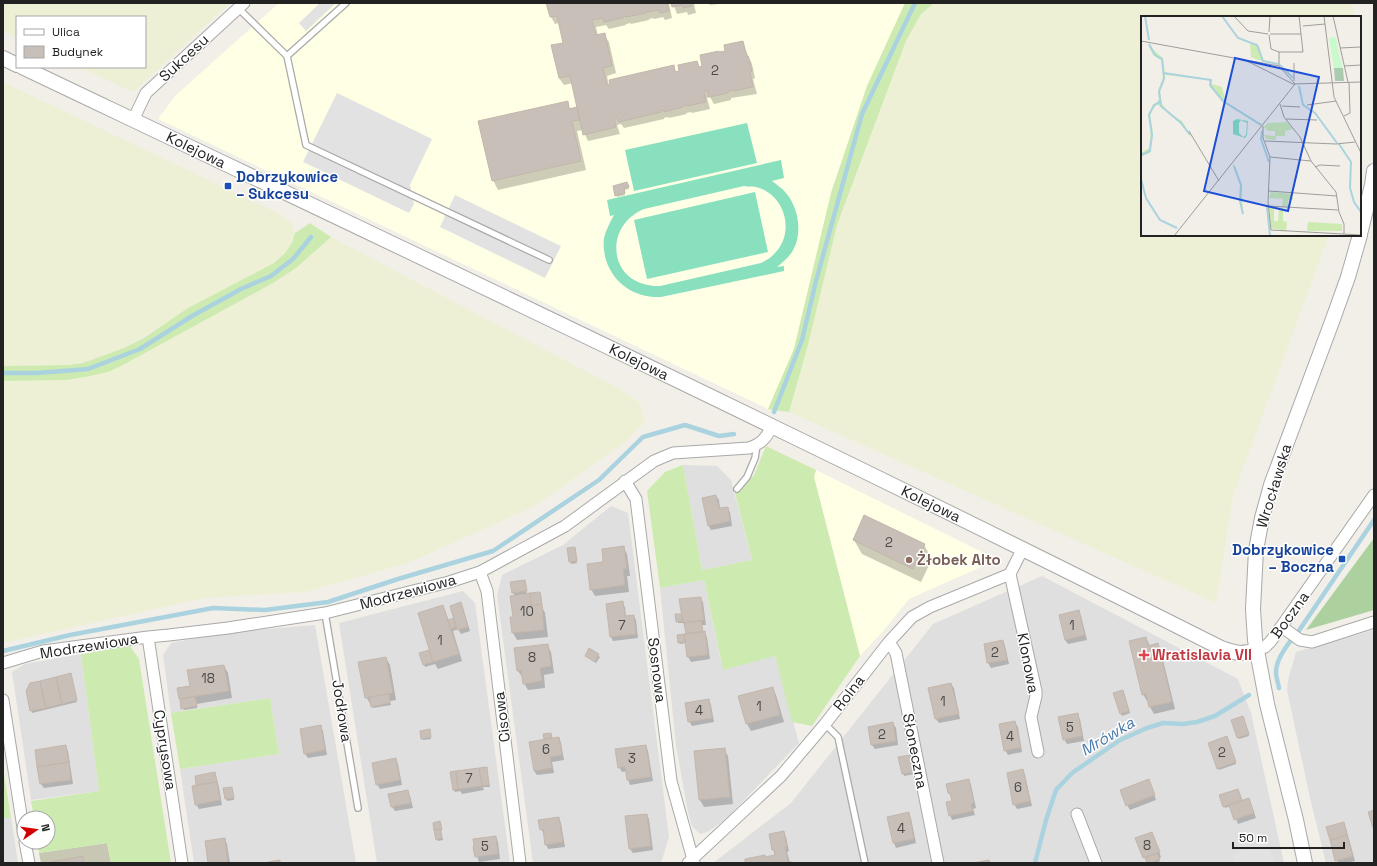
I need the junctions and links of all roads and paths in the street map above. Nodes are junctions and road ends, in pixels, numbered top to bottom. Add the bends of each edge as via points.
1 (346, 3) edge
2 (241, 5) edge
3 (287, 56) junction
4 (3, 58) edge
5 (16, 64) edge
6 (24, 68) edge
7 (133, 120) junction
8 (1374, 171) edge
9 (1361, 230) edge
10 (1359, 236) edge
11 (549, 260) dead end
12 (772, 427) junction
13 (757, 445) junction
14 (625, 481) junction
15 (737, 489) dead end
16 (1374, 495) edge
17 (1023, 548) junction
18 (480, 572) junction
19 (1010, 574) junction
20 (325, 613) junction
21 (1374, 622) edge
22 (1286, 630) junction
23 (148, 637) junction
24 (889, 642) junction
25 (1256, 650) junction
26 (3, 663) edge
27 (3, 700) edge
28 (825, 724) junction
29 (1038, 752) dead end
30 (358, 808) dead end
31 (20, 810) edge
32 (1077, 814) dead end
33 (27, 850) edge
34 (691, 862) edge
35 (29, 863) edge
36 (182, 863) edge
37 (520, 863) edge
38 (865, 863) edge
39 (938, 863) edge
40 (1096, 863) edge
41 (1305, 863) edge

1 - 3 lane
2 - 3 lane
2 - 7 street, Sukcesu via 146,92
3 - 11 lane via 306,145
4 - 5 street
6 - 7 street, Kolejowa
7 - 12 street, Kolejowa
8 - 9 street, Wrocławska
10 - 25 street, Wrocławska via 1348,278 1279,464 1262,518 1253,585
12 - 13 street via 767,438
12 - 17 street, Kolejowa
13 - 14 street, Modrzewiowa via 673,453 654,461
13 - 15 lane via 747,477
14 - 18 street, Modrzewiowa via 564,526
14 - 34 street, Sosnowa via 636,499 671,780
16 - 22 street, Boczna
17 - 19 street
17 - 25 street, Kolejowa via 1221,648 1240,654
18 - 20 street, Modrzewiowa
18 - 37 street, Cisowa via 487,591
19 - 24 street, Rolna via 919,612
19 - 29 street, Klonowa via 1036,691 1031,718
20 - 23 street, Modrzewiowa
20 - 30 lane, Jodłowa
21 - 22 street via 1312,642 1300,640
22 - 25 street, Boczna via 1265,647
23 - 26 street, Modrzewiowa via 43,651
23 - 36 street, Cyprysowa
24 - 28 street, Rolna
24 - 39 street, Słoneczna via 896,654
25 - 41 street, Wrocławska
27 - 31 street
28 - 34 street, Rolna via 781,776
28 - 38 lane via 838,737
32 - 40 street
33 - 35 street

